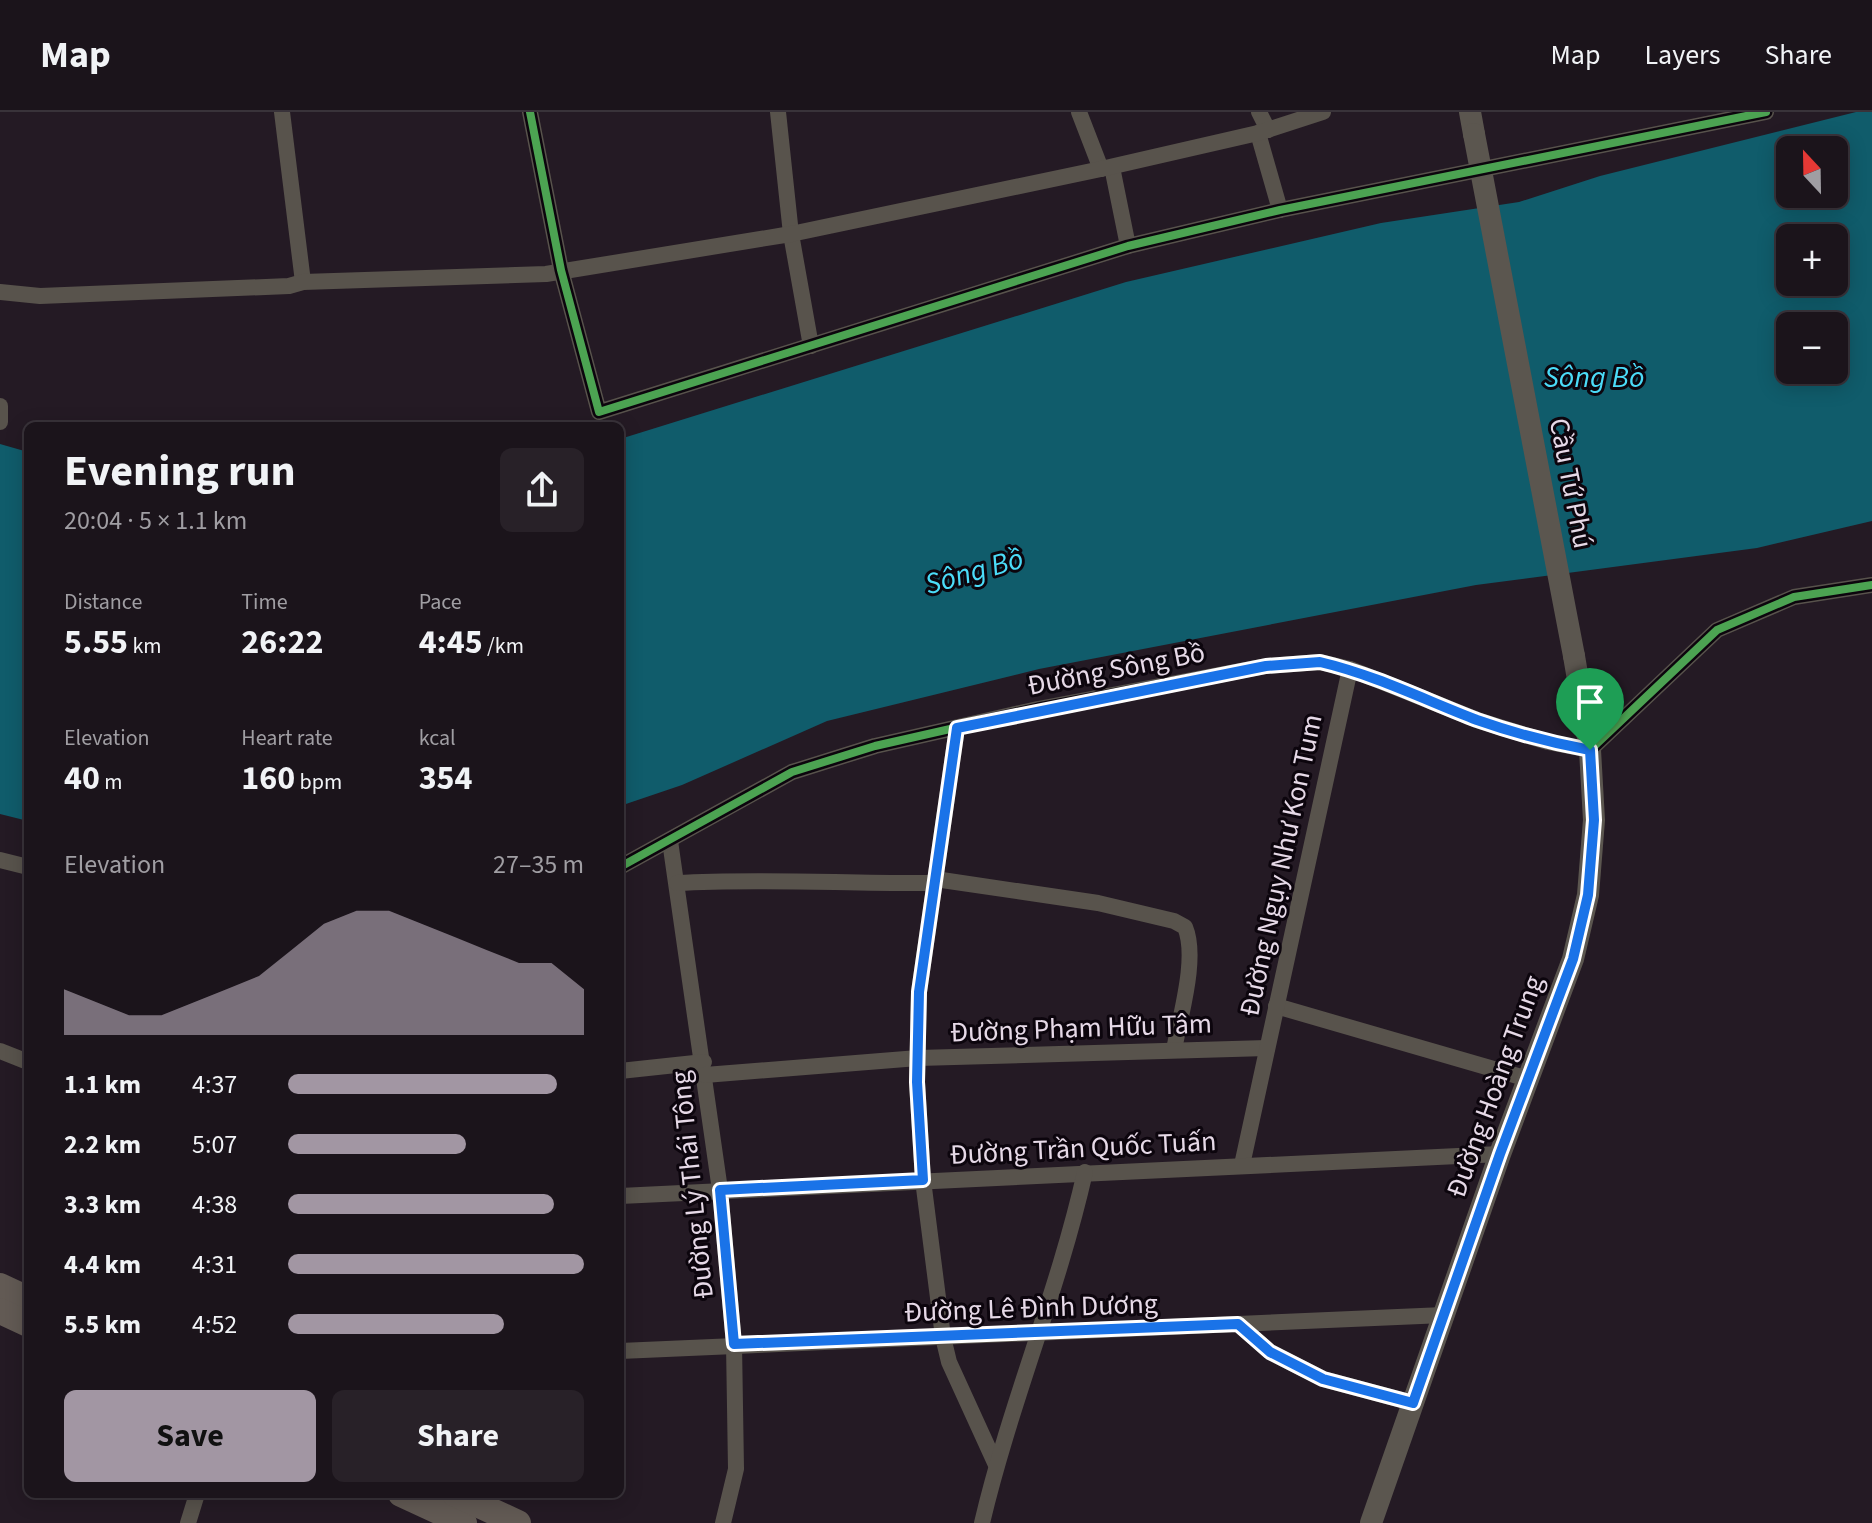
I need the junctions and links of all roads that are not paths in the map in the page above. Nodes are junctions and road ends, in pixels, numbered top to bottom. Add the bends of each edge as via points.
1 (282, 112) edge
2 (530, 112) edge
3 (778, 112) edge
4 (1079, 112) edge
5 (1259, 112) edge
6 (1323, 112) edge
7 (1766, 112) edge
8 (1472, 123) edge
9 (1263, 132) junction
10 (1106, 168) junction
11 (1280, 210) junction
12 (791, 234) junction
13 (1128, 246) junction
14 (561, 270) junction
15 (303, 282) junction
16 (0, 292) edge
17 (811, 346) junction
18 (0, 406) edge
19 (0, 422) edge
20 (1872, 585) edge
21 (1574, 656) joint
22 (1350, 669) junction
23 (957, 728) junction
24 (1590, 750) junction
25 (670, 841) junction
26 (0, 860) edge
27 (624, 865) edge
28 (24, 866) edge
29 (935, 881) junction
30 (677, 883) junction
31 (1276, 1006) junction
32 (1267, 1048) junction
33 (1174, 1050) junction
34 (0, 1051) edge
35 (918, 1058) junction
36 (24, 1060) edge
37 (704, 1068) junction
38 (624, 1071) edge
39 (1528, 1079) junction
40 (1500, 1154) junction
41 (1242, 1165) junction
42 (1085, 1172) junction
43 (923, 1180) junction
44 (720, 1190) junction
45 (624, 1196) edge
46 (0, 1286) edge
47 (24, 1297) edge
48 (0, 1311) edge
49 (1444, 1315) junction
50 (24, 1322) edge
51 (1238, 1324) junction
52 (1040, 1333) junction
53 (943, 1337) junction
54 (734, 1344) junction
55 (624, 1351) edge
56 (1413, 1403) junction
57 (996, 1465) junction
58 (196, 1498) edge
59 (410, 1498) edge
60 (464, 1498) edge
61 (188, 1523) edge
62 (464, 1523) edge
63 (518, 1523) edge
64 (723, 1523) edge
65 (982, 1523) edge
66 (1371, 1523) edge

1 - 15 street
2 - 14 street
3 - 12 street
4 - 10 street
5 - 9 street
6 - 9 street
7 - 11 street
8 - 21 main road, Cầu Tứ Phú, bridge
9 - 10 street
9 - 11 street
10 - 12 street
10 - 13 street
11 - 13 street
12 - 14 street
12 - 17 street
13 - 17 street
14 - 15 street
14 - 17 street via 599,412
15 - 16 street via 40,296
18 - 19 street
20 - 24 street via 1794,597 1717,630
21 - 24 main road, Đường Hoàng Trung
22 - 23 street, Đường Sông Bồ via 1320,662 1266,666
22 - 24 street, Đường Sông Bồ via 1480,721
22 - 31 street, Đường Ngụy Như Kon Tum
23 - 25 street, Đường Sông Bồ via 792,772
23 - 29 street
24 - 39 main road, Đường Hoàng Trung via 1594,820 1588,895 1573,959
25 - 27 street, Đường Sông Bồ
25 - 30 street, Đường Lý Thái Tông
26 - 28 street
29 - 30 street
29 - 33 street via 1098,903 1185,927 1190,939 1188,972
29 - 35 street via 919,992
30 - 37 street, Đường Lý Thái Tông
31 - 32 street, Đường Ngụy Như Kon Tum
31 - 39 street
32 - 33 street, Đường Phạm Hữu Tâm
32 - 41 street, Đường Ngụy Như Kon Tum
33 - 35 street, Đường Phạm Hữu Tâm
34 - 36 street
35 - 37 street, Đường Phạm Hữu Tâm
35 - 43 street
37 - 38 street, Đường Phạm Hữu Tâm
37 - 44 street, Đường Lý Thái Tông
39 - 40 main road, Đường Hoàng Trung
40 - 41 street, Đường Trần Quốc Tuấn
40 - 49 main road, Đường Hoàng Trung
41 - 42 street, Đường Trần Quốc Tuấn
42 - 43 street, Đường Trần Quốc Tuấn
42 - 52 street
43 - 44 street, Đường Trần Quốc Tuấn
43 - 53 street
44 - 45 street, Đường Trần Quốc Tuấn
44 - 54 street, Đường Lý Thái Tông
46 - 47 highway
48 - 50 highway
49 - 51 street, Đường Lê Đình Dương
49 - 56 main road, Đường Hoàng Trung
51 - 52 street, Đường Lê Đình Dương
51 - 56 street via 1270,1352 1323,1379
52 - 53 street, Đường Lê Đình Dương
52 - 57 street
53 - 54 street, Đường Lê Đình Dương
53 - 57 street via 949,1362
54 - 55 street, Đường Lê Đình Dương
54 - 64 street, Đường Lý Thái Tông via 736,1469
56 - 66 main road, Đường Hoàng Trung
57 - 65 street
58 - 61 street
59 - 62 highway
60 - 63 highway

